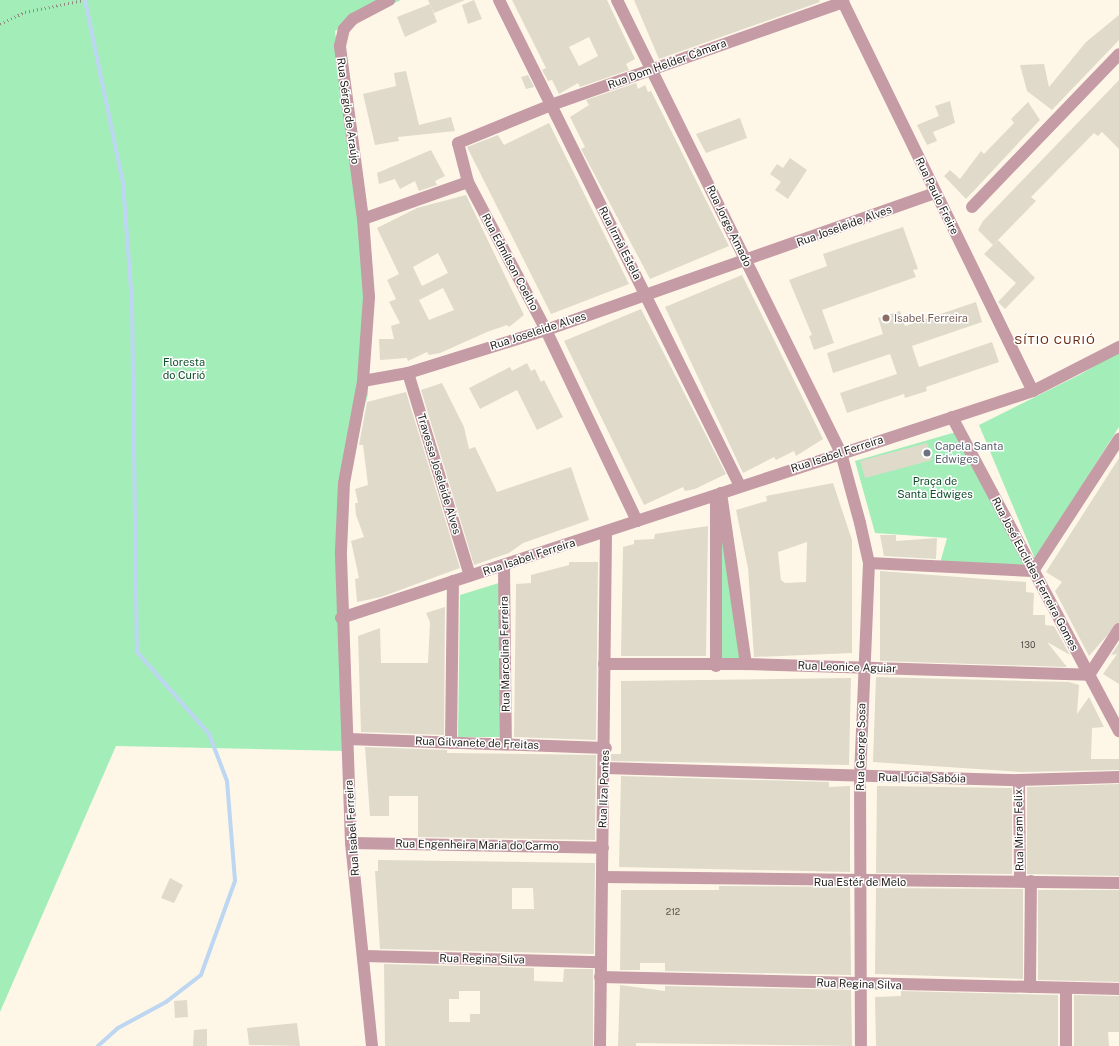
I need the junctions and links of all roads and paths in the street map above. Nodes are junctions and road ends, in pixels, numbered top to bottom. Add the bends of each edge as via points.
1 (84, 0) edge
2 (389, 0) edge
3 (499, 0) edge
4 (617, 0) edge
5 (843, 1) edge
6 (0, 24) edge
7 (1119, 54) edge
8 (652, 70) junction
9 (551, 105) junction
10 (491, 128) joint
11 (468, 182) junction
12 (935, 193) junction
13 (972, 208) dead end
14 (363, 219) junction
15 (746, 261) junction
16 (645, 294) junction
17 (546, 330) junction
18 (1119, 347) edge
19 (408, 373) junction
20 (363, 382) junction
21 (1033, 391) junction
22 (952, 417) junction
23 (1119, 439) edge
24 (841, 452) junction
25 (740, 486) junction
26 (719, 494) junction
27 (637, 521) junction
28 (606, 532) junction
29 (869, 564) junction
30 (504, 565) junction
31 (1033, 571) junction
32 (470, 576) junction
33 (453, 582) junction
34 (341, 618) junction
35 (1119, 630) edge
36 (604, 664) junction
37 (746, 664) junction
38 (716, 666) junction
39 (862, 668) junction
40 (1089, 675) junction
41 (1119, 731) edge
42 (348, 739) junction
43 (451, 743) junction
44 (506, 744) junction
45 (606, 748) junction
46 (605, 768) junction
47 (860, 776) junction
48 (1119, 777) edge
49 (1019, 780) junction
50 (351, 843) junction
51 (603, 848) junction
52 (602, 877) junction
53 (1026, 881) junction
54 (862, 882) junction
55 (1119, 883) edge
56 (364, 956) junction
57 (600, 962) junction
58 (600, 977) junction
59 (862, 985) junction
60 (1030, 987) junction
61 (1066, 988) junction
62 (1119, 989) edge
63 (372, 1046) edge
64 (600, 1046) edge
65 (861, 1046) edge
66 (1066, 1046) edge

1 - 6 path via 25,12
2 - 14 street, Rua Sérgio de Araújo via 363,11 344,29 340,46
3 - 9 street, Rua Irmã Estela
4 - 8 street, Rua Jorge Amado
5 - 8 street, Rua Dom Helder Câmara
5 - 12 street, Rua Paulo Freire
7 - 13 street
8 - 9 street, Rua Dom Helder Câmara
8 - 15 street, Rua Jorge Amado
9 - 10 street, Rua Dom Helder Câmara
9 - 16 street, Rua Irmã Estela
10 - 11 street, Rua Edmílson Coelho via 458,143
11 - 14 street
11 - 17 street, Rua Edmílson Coelho
12 - 15 street, Rua Joseleide Alves
12 - 21 street, Rua Paulo Freire
14 - 20 street, Rua Sérgio de Araújo via 369,297
15 - 16 street, Rua Joseleide Alves
15 - 24 street, Rua Jorge Amado
16 - 17 street, Rua Joseleide Alves
16 - 25 street, Rua Irmã Estela
17 - 19 street, Rua Joseleide Alves
17 - 27 street, Rua Edmílson Coelho
18 - 21 street, Rua Isabel Ferreira
19 - 20 street, Rua Joseleide Alves
19 - 32 street, Travessa Joseleide Alves
20 - 34 street via 344,483
21 - 22 street, Rua Isabel Ferreira
22 - 24 street, Rua Isabel Ferreira
22 - 31 street, Rua José Euclides Ferreira Gomes
23 - 31 street
24 - 25 street, Rua Isabel Ferreira
24 - 29 street, Rua George Sosa
25 - 26 street, Rua Isabel Ferreira
26 - 27 street, Rua Isabel Ferreira
26 - 37 street
26 - 38 street
27 - 28 street, Rua Isabel Ferreira
28 - 30 street, Rua Isabel Ferreira
28 - 36 street, Rua Ilza Pontes
29 - 31 street
29 - 39 street, Rua George Sosa
30 - 32 street, Rua Isabel Ferreira
30 - 44 street, Rua Marcolina Ferreira
31 - 40 street, Rua José Euclides Ferreira Gomes
32 - 33 street, Rua Isabel Ferreira
33 - 34 street, Rua Isabel Ferreira
33 - 43 street
34 - 42 street, Rua Isabel Ferreira
35 - 40 street
36 - 38 street, Rua Leonice Aguiar
36 - 45 street, Rua Ilza Pontes
37 - 38 street, Rua Leonice Aguiar
37 - 39 street, Rua Leonice Aguiar
39 - 40 street, Rua Leonice Aguiar
39 - 47 street, Rua George Sosa
40 - 41 street, Rua José Euclides Ferreira Gomes
42 - 43 street, Rua Gilvanete de Freitas
42 - 50 street, Rua Isabel Ferreira
43 - 44 street, Rua Gilvanete de Freitas
44 - 45 street, Rua Gilvanete de Freitas
45 - 46 street, Rua Ilza Pontes
46 - 47 street, Rua Lúcia Sabóia
46 - 51 street, Rua Ilza Pontes
47 - 49 street, Rua Lúcia Sabóia
47 - 54 street, Rua George Sosa
48 - 49 street, Rua Lúcia Sabóia
49 - 53 street, Rua Miram Felix
50 - 51 street, Rua Engenheira Maria do Carmo
50 - 56 street, Rua Isabel Ferreira
51 - 52 street, Rua Ilza Pontes
52 - 54 street, Rua Estér de Melo
52 - 57 street, Rua Ilza Pontes
53 - 54 street, Rua Estér de Melo
53 - 55 street, Rua Estér de Melo
53 - 60 street, Rua Miram Felix
54 - 59 street, Rua George Sosa
56 - 57 street, Rua Regina Silva
56 - 63 street, Rua Isabel Ferreira
57 - 58 street, Rua Ilza Pontes
58 - 59 street, Rua Regina Silva
58 - 64 street, Rua Ilza Pontes
59 - 60 street, Rua Regina Silva
59 - 65 street, Rua George Sosa
60 - 61 street, Rua Regina Silva
61 - 62 street, Rua Regina Silva
61 - 66 street

